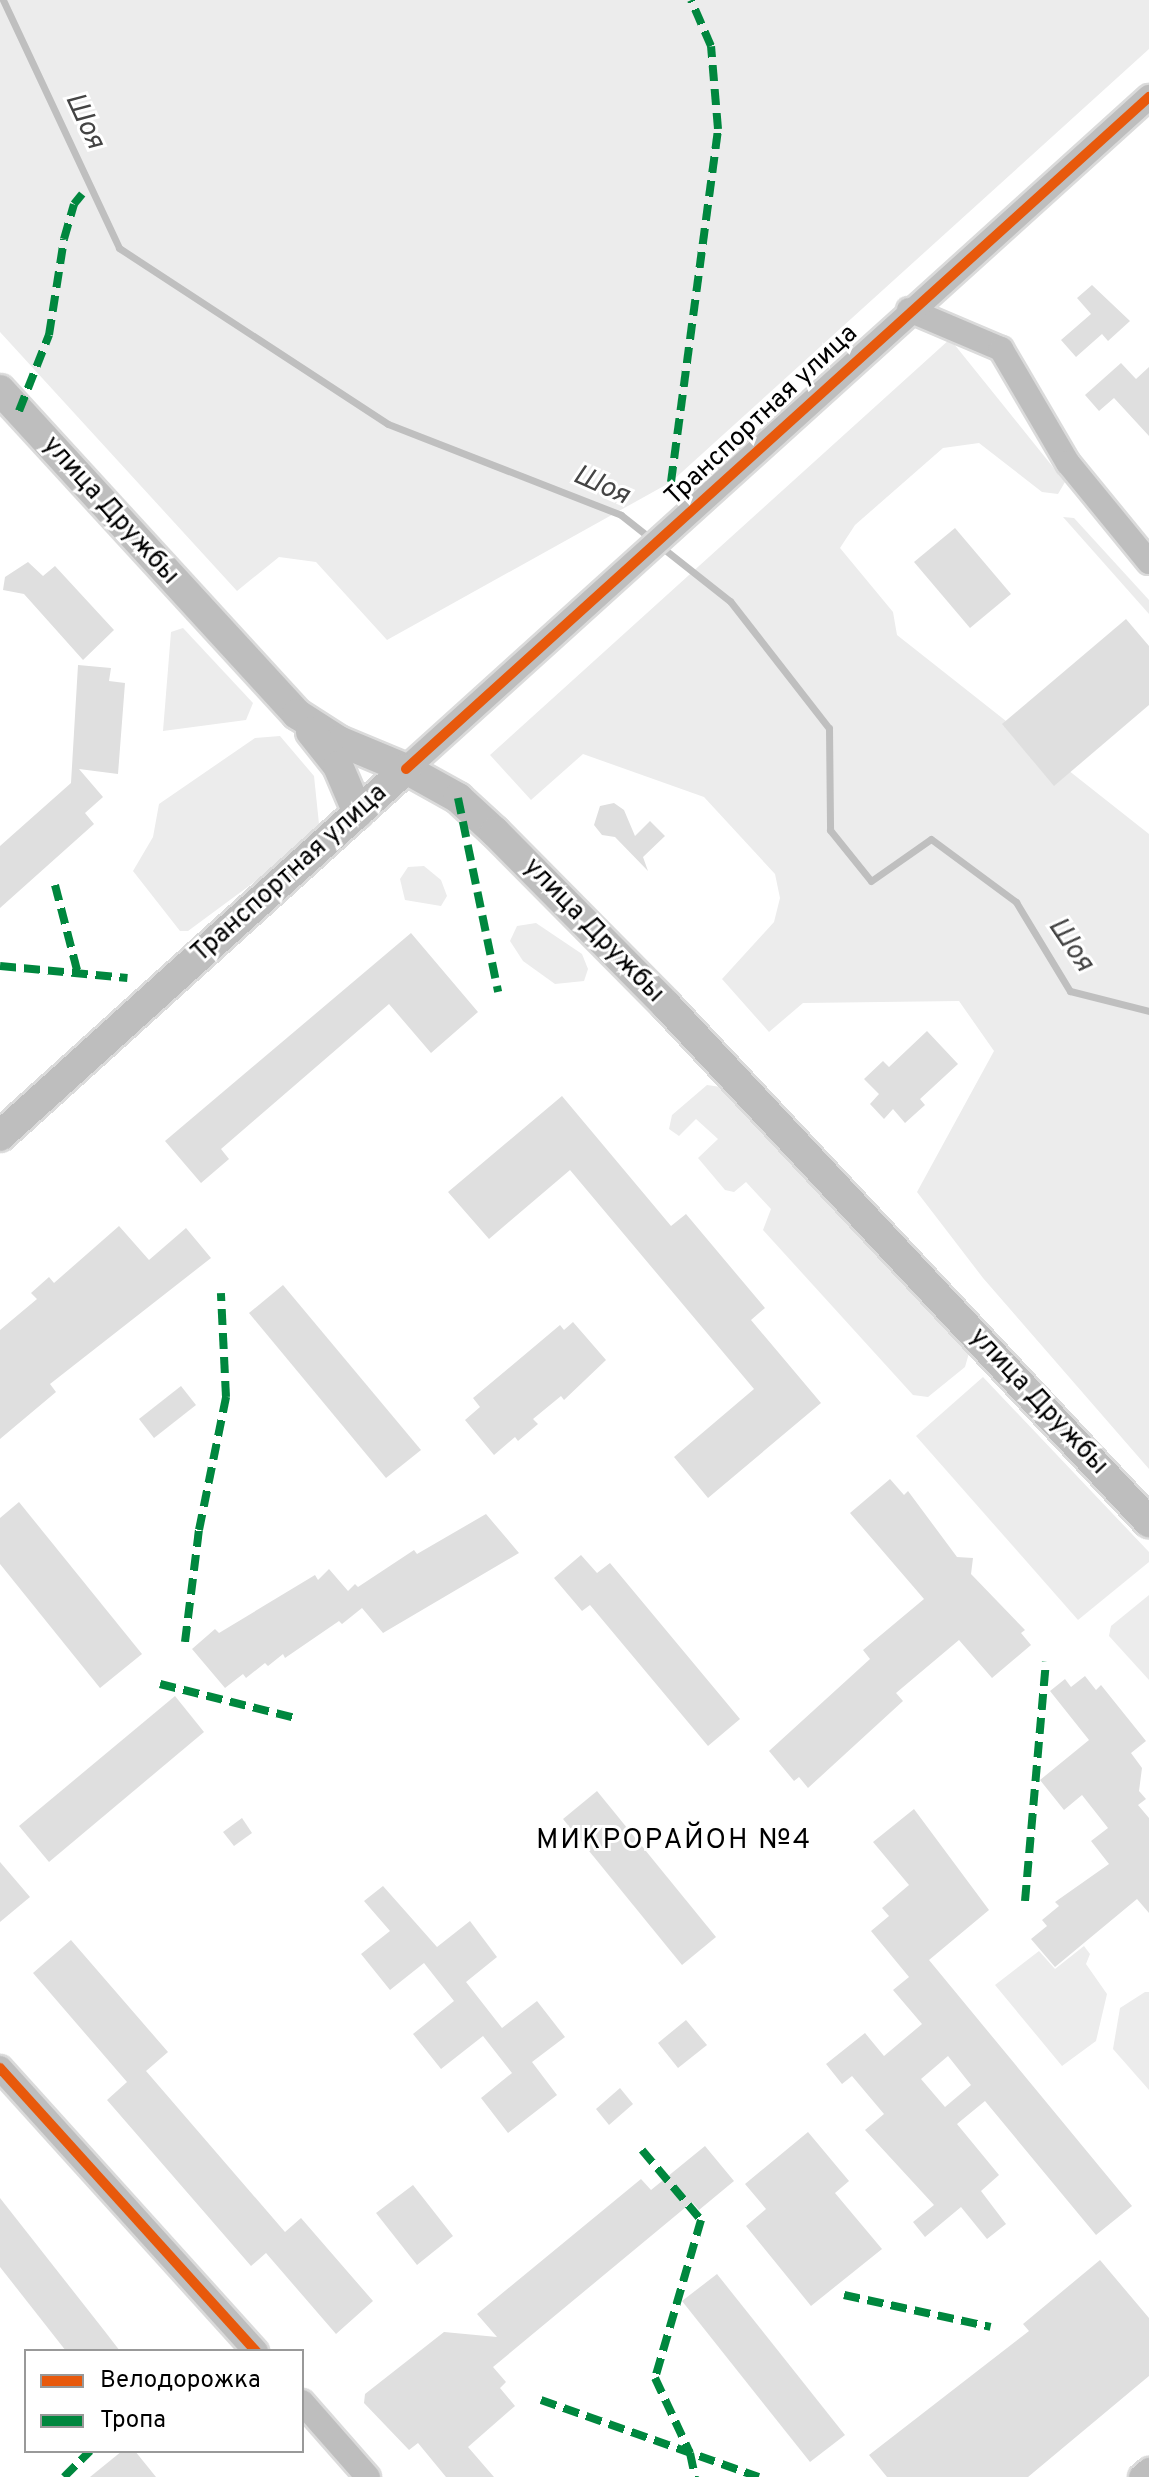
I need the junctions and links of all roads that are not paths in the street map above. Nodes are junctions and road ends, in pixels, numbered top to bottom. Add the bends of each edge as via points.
1 (1149, 97) edge
2 (909, 310) junction
3 (0, 390) edge
4 (1149, 562) edge
5 (297, 714) junction
6 (406, 769) junction
7 (358, 813) junction
8 (0, 1136) edge
9 (1149, 1522) edge
10 (0, 2068) edge
11 (254, 2349) edge
12 (304, 2404) edge
13 (1149, 2470) edge
14 (368, 2477) edge
15 (1141, 2477) edge

1 - 2 street, Транспортная улица
2 - 4 street via 1001,349 1068,463
2 - 6 street, Транспортная улица
3 - 5 main road, улица Дружбы
5 - 6 main road, улица Дружбы via 339,741
5 - 7 main road via 338,766
6 - 7 main road, Транспортная улица
6 - 9 main road, улица Дружбы via 458,798 666,1005
7 - 8 main road, Транспортная улица
10 - 11 street
12 - 14 street
13 - 15 street

